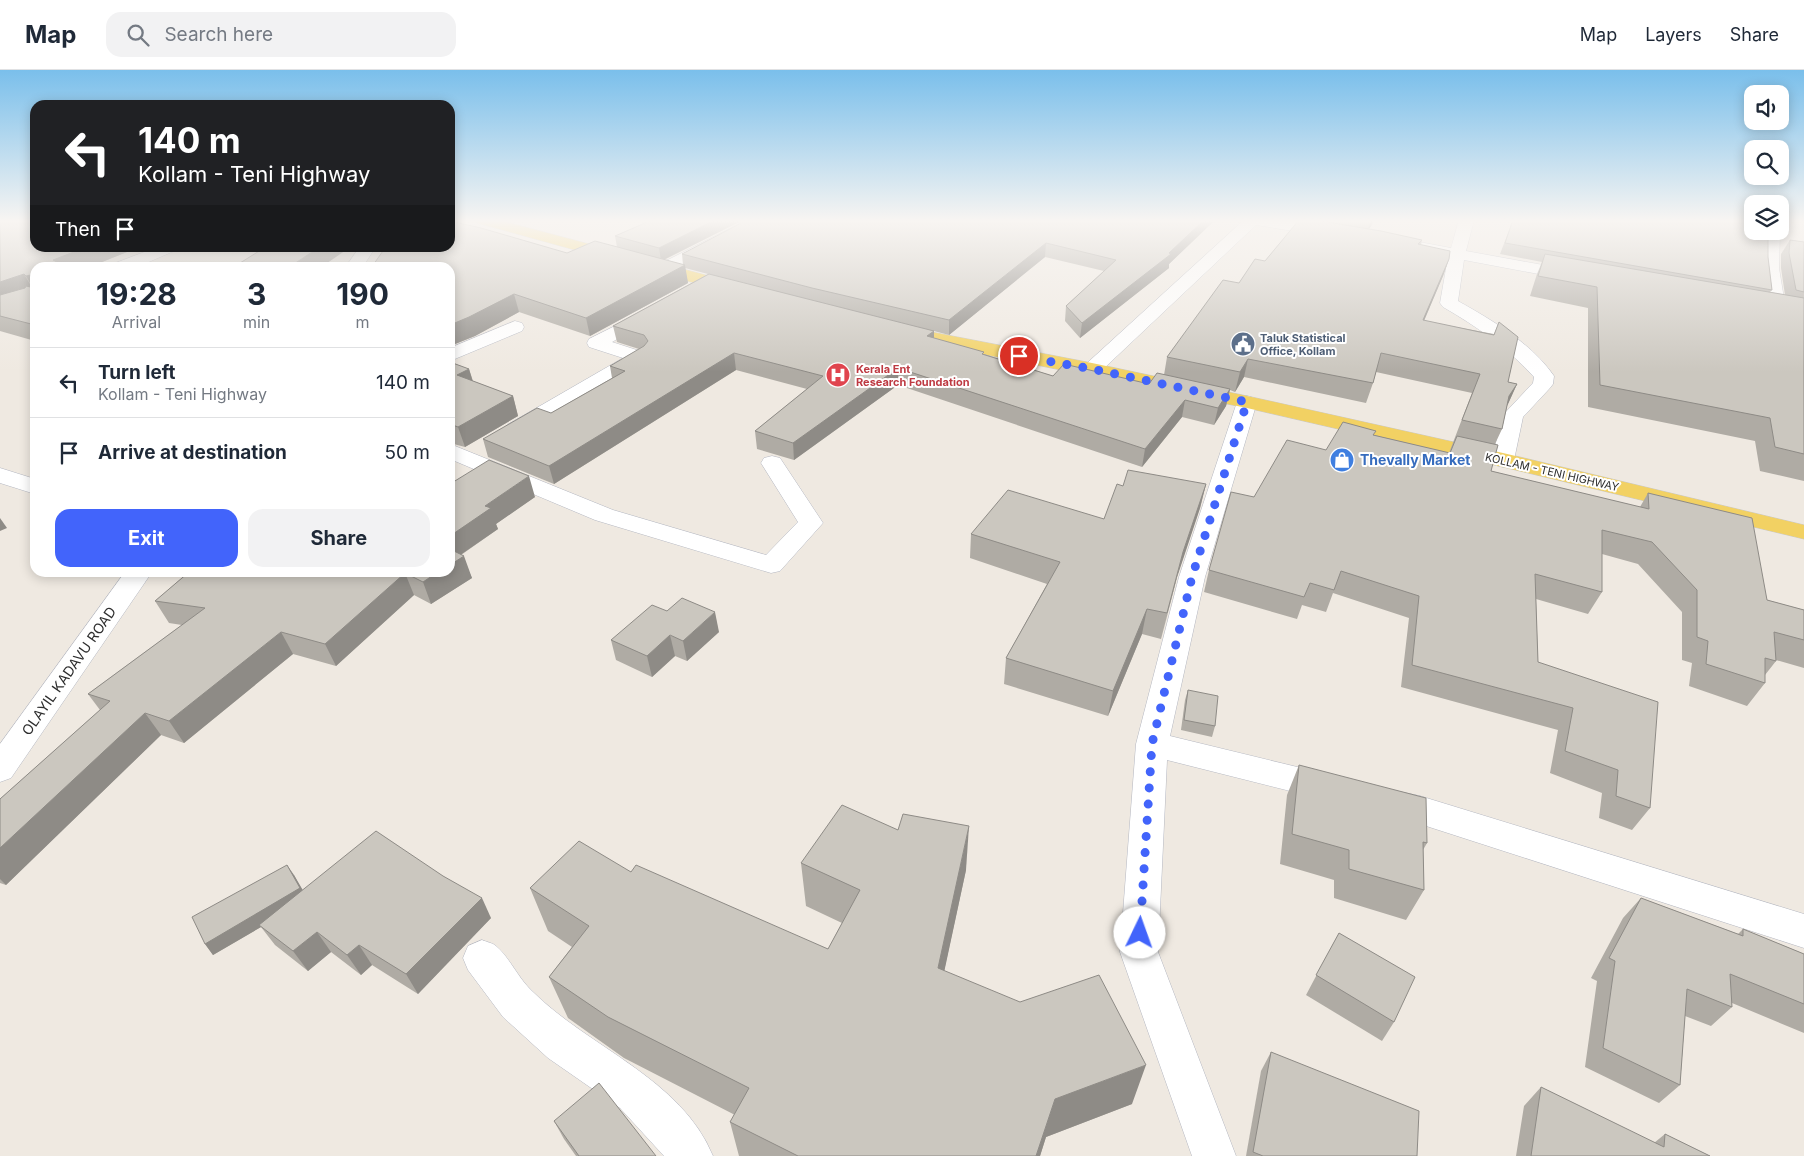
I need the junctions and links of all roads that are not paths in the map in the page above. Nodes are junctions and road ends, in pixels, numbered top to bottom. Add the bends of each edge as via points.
1 (670, 271) edge
2 (1198, 271) edge
3 (1454, 271) edge
4 (1548, 271) edge
5 (1771, 271) edge
6 (1594, 279) edge
7 (708, 281) junction
8 (753, 293) edge
9 (682, 295) edge
10 (665, 305) edge
11 (1739, 305) edge
12 (1777, 311) junction
13 (1795, 314) edge
14 (515, 327) dead end
15 (899, 331) edge
16 (455, 353) edge
17 (1092, 369) junction
18 (1247, 402) junction
19 (474, 449) edge
20 (1504, 460) junction
21 (772, 463) dead end
22 (0, 475) edge
23 (30, 485) edge
24 (1804, 532) edge
25 (135, 577) edge
26 (1152, 744) junction
27 (0, 769) edge
28 (1804, 931) edge
29 (482, 958) dead end
30 (691, 1156) edge
31 (1214, 1156) edge

1 - 7 main road
2 - 17 street
3 - 20 street via 1449,303 1488,326 1532,361 1544,376 1543,384 1513,416
4 - 6 street
5 - 12 street
7 - 8 main road
7 - 9 street
10 - 19 street via 596,344 639,357
11 - 12 street
12 - 13 street
14 - 16 street
15 - 17 main road, KOLLAM - TENI HIGHWAY
17 - 18 main road, KOLLAM - TENI HIGHWAY
18 - 20 main road, KOLLAM - TENI HIGHWAY
18 - 26 street via 1192,577
19 - 21 street via 604,515 771,565 811,523
20 - 24 main road, KOLLAM - TENI HIGHWAY
22 - 23 street
25 - 27 street, OLAYIL KADAVU ROAD
26 - 28 street via 1420,810
26 - 31 street via 1139,952
29 - 30 street via 517,1004 563,1044 634,1093 675,1134

